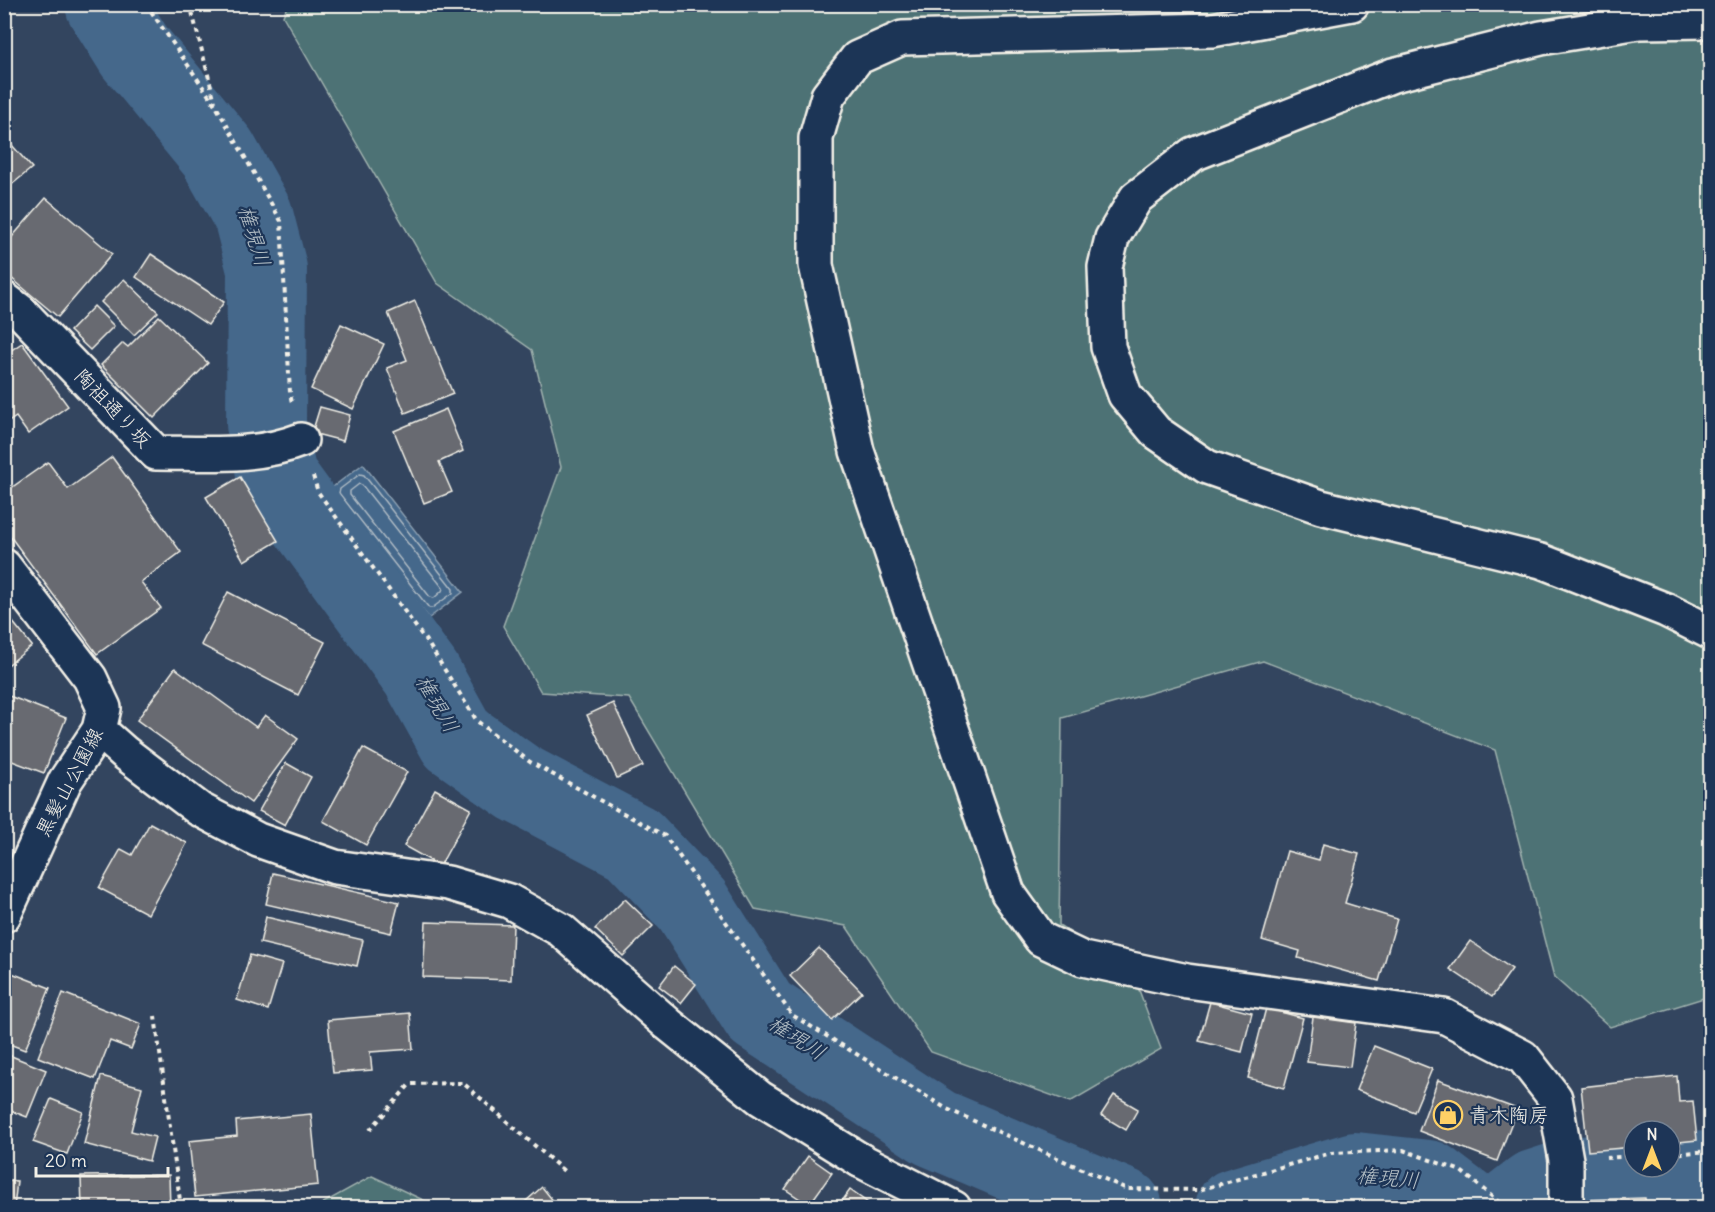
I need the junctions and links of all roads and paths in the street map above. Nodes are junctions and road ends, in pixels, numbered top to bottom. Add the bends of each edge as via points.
1 (146, 4) edge
2 (190, 4) edge
3 (1352, 4) edge
4 (1710, 21) edge
5 (216, 106) junction
6 (4, 299) edge
7 (296, 442) junction
8 (4, 566) edge
9 (1710, 633) edge
10 (99, 730) junction
11 (4, 915) edge
12 (155, 1016) dead end
13 (370, 1130) dead end
14 (1710, 1151) edge
15 (1682, 1153) edge
16 (565, 1172) dead end
17 (1567, 1202) edge
18 (181, 1208) edge
19 (954, 1208) edge
20 (1506, 1208) edge

1 - 5 path
2 - 5 path
3 - 17 street via 1212,30 902,38 857,58 828,96 816,138 816,265 857,451 1008,893 1041,939 1083,959 1187,981 1444,1016 1523,1057 1555,1098 1566,1160
4 - 9 street via 1639,22 1541,38 1393,75 1193,154 1137,198 1112,238 1105,267 1108,347 1125,395 1156,432 1207,467 1321,507 1541,561 1666,610
5 - 7 path via 281,221
6 - 7 street, 陶祖通り坂 via 20,310 156,453 247,453
7 - 20 path via 318,492 429,645 477,721 530,762 665,836 792,1015 947,1109 1127,1189 1199,1190 1331,1153 1403,1150 1461,1171
8 - 10 street, 黒髪山公園線 via 90,678 104,708
10 - 11 street, 黒髪山公園線 via 65,781
10 - 19 street via 199,809 258,840 335,867 448,883 509,901 561,930 760,1098 860,1160
12 - 18 path
13 - 16 path via 410,1084 463,1083
14 - 15 path

